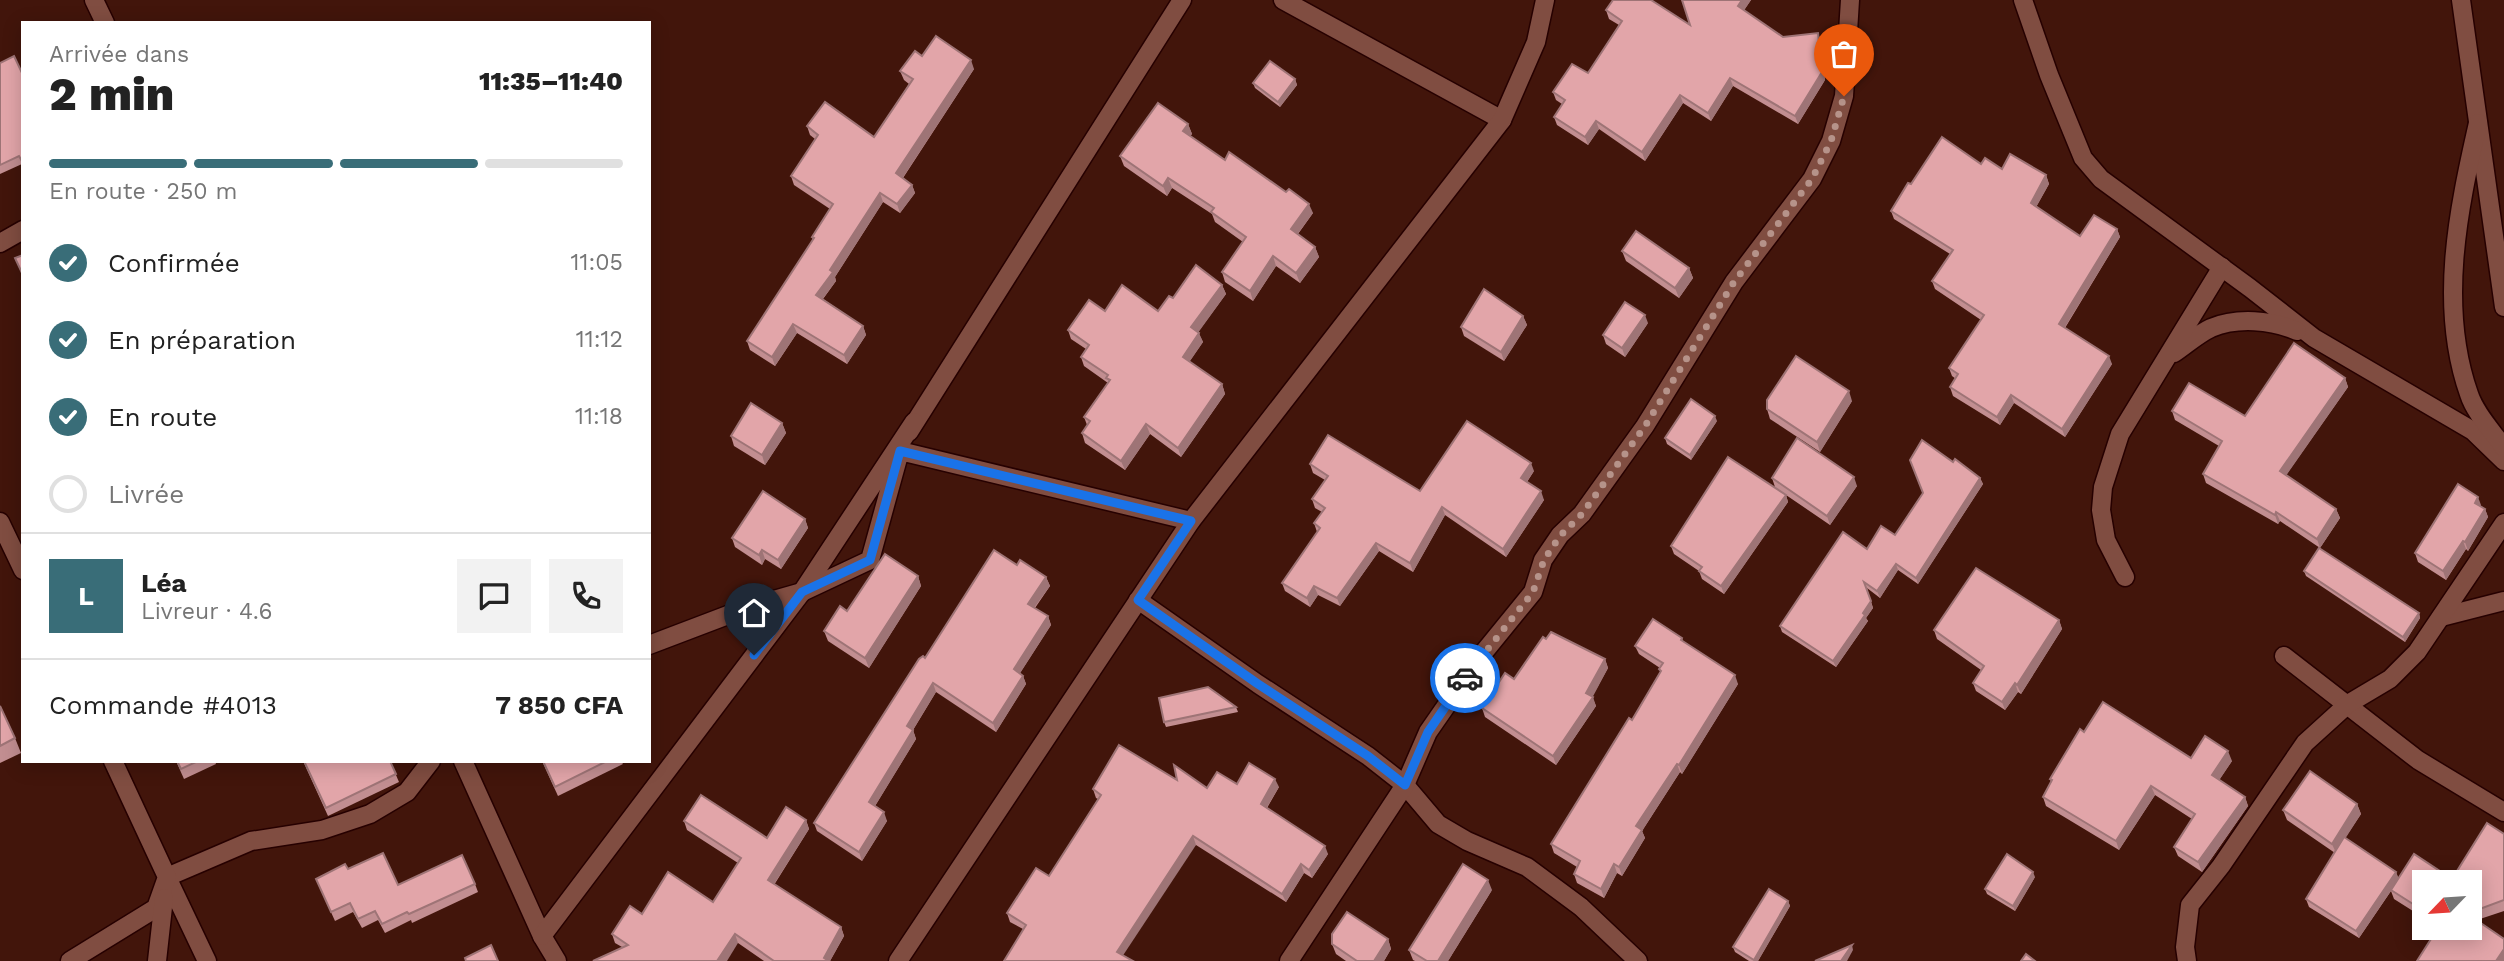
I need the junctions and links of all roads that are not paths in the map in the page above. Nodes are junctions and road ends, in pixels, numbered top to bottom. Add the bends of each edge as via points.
1 (94, 0) edge
2 (1182, 0) edge
3 (1283, 0) edge
4 (1545, 0) edge
5 (1850, 0) edge
6 (2023, 0) edge
7 (2461, 0) edge
8 (104, 21) edge
9 (1502, 120) junction
10 (2479, 124) junction
11 (21, 231) edge
12 (0, 243) edge
13 (2222, 267) junction
14 (2504, 307) edge
15 (2314, 338) junction
16 (2168, 356) junction
17 (914, 422) junction
18 (2504, 448) edge
19 (900, 451) junction
20 (2504, 461) edge
21 (1191, 521) junction
22 (0, 522) edge
23 (2504, 523) edge
24 (21, 566) edge
25 (2125, 577) dead end
26 (802, 592) junction
27 (1138, 600) junction
28 (2504, 601) edge
29 (2441, 617) junction
30 (651, 644) edge
31 (2284, 656) dead end
32 (2348, 704) junction
33 (114, 763) edge
34 (429, 763) edge
35 (464, 763) edge
36 (1405, 785) junction
37 (2504, 812) edge
38 (167, 877) junction
39 (542, 936) junction
40 (69, 961) edge
41 (157, 961) edge
42 (207, 961) edge
43 (557, 961) edge
44 (898, 961) edge
45 (1289, 961) edge
46 (1638, 961) edge
47 (2187, 961) edge

1 - 8 street
2 - 17 street
3 - 9 street
4 - 9 street via 1536,42
5 - 36 street via 1844,96 1831,141 1812,179 1734,282 1645,426 1549,552 1533,592 1428,732
6 - 13 street via 2083,158 2101,179
7 - 10 street
9 - 21 street
10 - 14 street
10 - 18 street via 2453,260 2454,337 2469,397
11 - 12 street
13 - 15 street
13 - 16 street
15 - 16 street via 2260,321 2223,324
15 - 20 street via 2473,431
16 - 25 street via 2120,434 2103,487 2106,540
17 - 19 street
17 - 26 street
19 - 21 street
19 - 26 street via 870,560
21 - 27 street
22 - 24 street
23 - 29 street
26 - 30 street
26 - 39 street
27 - 36 street
27 - 44 street
28 - 29 street
29 - 32 street via 2417,652 2390,679
31 - 32 street
32 - 37 street via 2418,760
32 - 47 street via 2305,743 2190,905
33 - 38 street
34 - 38 street via 407,792 370,814 322,830 251,841
35 - 39 street
36 - 45 street
36 - 46 street via 1438,824 1527,867 1581,907
38 - 40 street via 156,908
38 - 41 street
38 - 42 street
39 - 43 street

